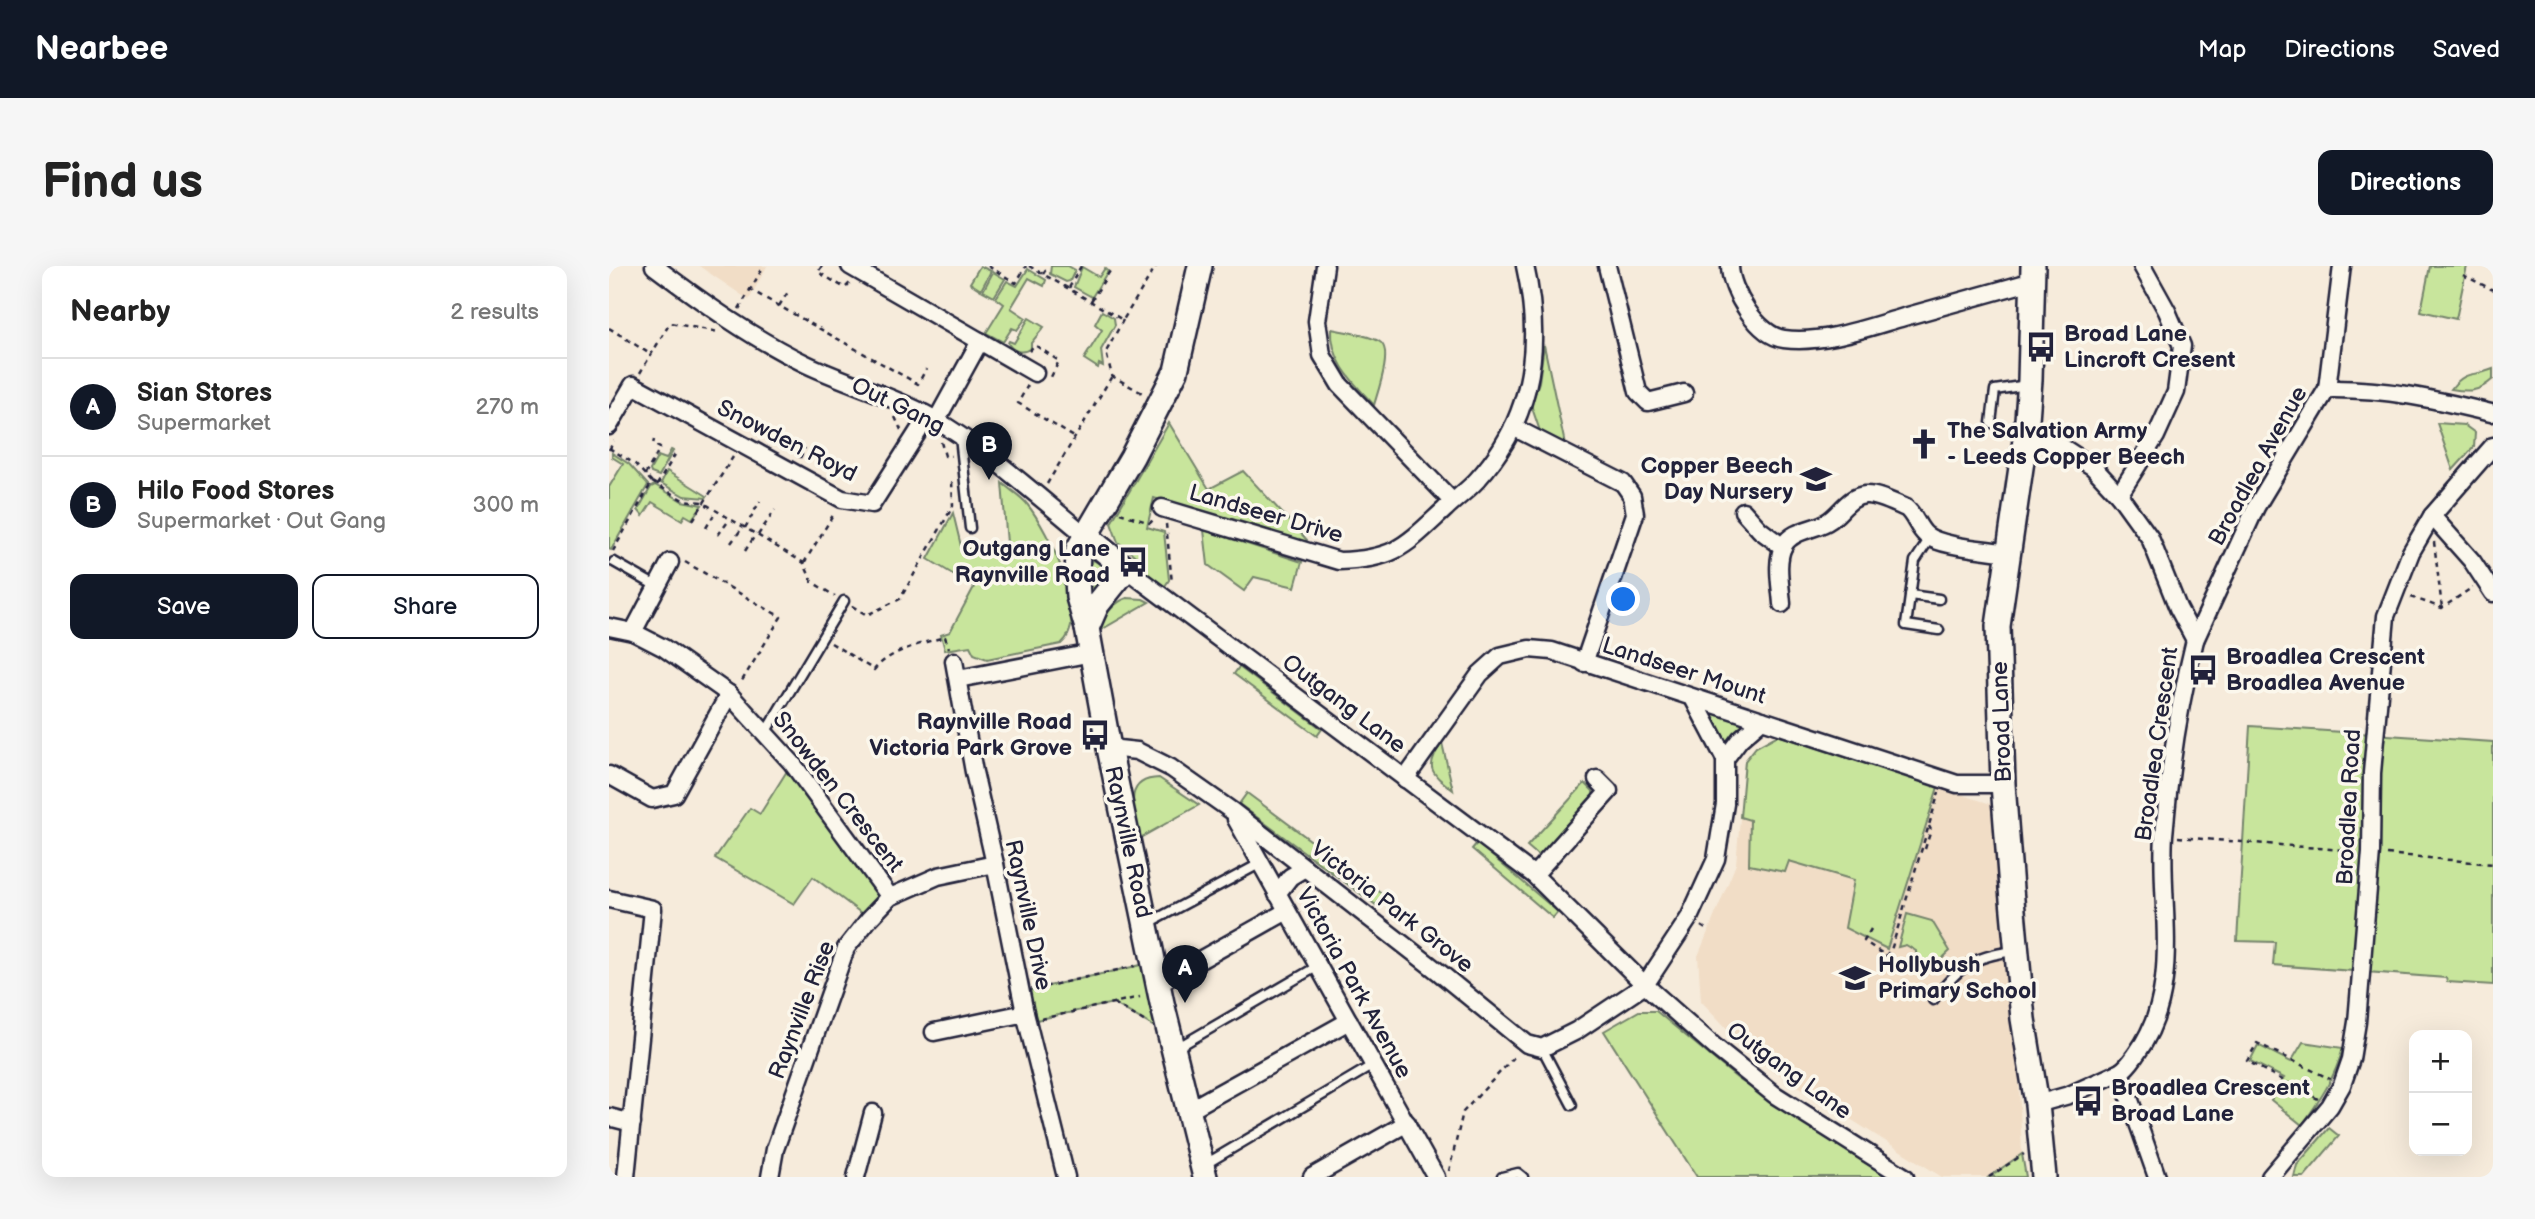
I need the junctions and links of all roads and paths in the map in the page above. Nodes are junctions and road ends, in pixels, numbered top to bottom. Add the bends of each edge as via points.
1 (655, 266) edge
2 (764, 266) edge
3 (822, 266) edge
4 (988, 266) edge
5 (1028, 266) edge
6 (1048, 266) edge
7 (1156, 266) edge
8 (1200, 266) edge
9 (1325, 266) edge
10 (1525, 266) edge
11 (1607, 266) edge
12 (1730, 266) edge
13 (2142, 266) edge
14 (2342, 266) edge
15 (1081, 267) edge
16 (1110, 271) dead end
17 (2033, 273) edge
18 (850, 274) edge
19 (1043, 274) junction
20 (2463, 275) dead end
21 (1068, 288) junction
22 (749, 289) junction
23 (2493, 290) edge
24 (788, 292) dead end
25 (1090, 302) junction
26 (779, 306) junction
27 (1123, 320) junction
28 (609, 328) edge
29 (730, 328) junction
30 (980, 341) junction
31 (650, 354) junction
32 (926, 369) dead end
33 (1035, 373) joint
34 (1112, 376) junction
35 (633, 385) junction
36 (2030, 385) junction
37 (2327, 389) junction
38 (1683, 393) dead end
39 (1160, 403) junction
40 (2492, 416) edge
41 (1991, 423) dead end
42 (609, 426) edge
43 (1513, 427) junction
44 (943, 429) junction
45 (2026, 433) junction
46 (1074, 437) junction
47 (654, 440) dead end
48 (2493, 446) edge
49 (738, 448) dead end
50 (805, 448) dead end
51 (609, 449) edge
52 (676, 453) dead end
53 (800, 458) dead end
54 (645, 475) junction
55 (952, 481) dead end
56 (652, 482) junction
57 (657, 485) junction
58 (2119, 495) junction
59 (1039, 497) junction
60 (842, 499) junction
61 (760, 501) dead end
62 (1452, 501) junction
63 (705, 504) junction
64 (1103, 508) junction
65 (1162, 508) junction
66 (716, 510) junction
67 (775, 510) dead end
68 (1743, 511) dead end
69 (2432, 516) junction
70 (730, 519) junction
71 (693, 520) dead end
72 (744, 527) junction
73 (706, 528) dead end
74 (970, 528) dead end
75 (718, 535) dead end
76 (757, 535) junction
77 (1086, 535) junction
78 (1930, 538) junction
79 (731, 543) dead end
80 (1783, 547) junction
81 (745, 551) dead end
82 (609, 553) edge
83 (2008, 553) junction
84 (614, 562) dead end
85 (670, 562) joint
86 (804, 563) junction
87 (1126, 569) junction
88 (656, 586) junction
89 (2489, 586) edge
90 (2396, 591) junction
91 (1910, 595) junction
92 (1164, 598) junction
93 (1939, 599) dead end
94 (844, 601) junction
95 (1782, 604) dead end
96 (2442, 608) junction
97 (609, 627) edge
98 (1087, 628) junction
99 (1939, 629) dead end
100 (633, 632) junction
101 (822, 637) junction
102 (2195, 640) junction
103 (1091, 653) junction
104 (954, 661) joint
105 (1584, 663) junction
106 (958, 679) junction
107 (729, 694) junction
108 (1693, 698) junction
109 (1762, 720) junction
110 (765, 733) junction
111 (1109, 748) junction
112 (1725, 759) junction
113 (609, 775) edge
114 (1405, 779) junction
115 (1597, 779) dead end
116 (2003, 784) junction
117 (1940, 788) dead end
118 (1232, 811) junction
119 (1929, 824) junction
120 (2164, 836) junction
121 (1925, 849) dead end
122 (2371, 852) junction
123 (995, 863) junction
124 (1261, 863) junction
125 (2493, 864) edge
126 (1305, 868) junction
127 (1534, 876) junction
128 (1277, 894) junction
129 (890, 897) junction
130 (609, 899) edge
131 (1287, 911) junction
132 (1146, 925) junction
133 (1871, 929) dead end
134 (2017, 950) junction
135 (1318, 966) junction
136 (1158, 979) junction
137 (1645, 985) junction
138 (1022, 992) junction
139 (1933, 1000) dead end
140 (1114, 1003) junction
141 (1026, 1017) junction
142 (1349, 1021) junction
143 (935, 1032) dead end
144 (1172, 1043) junction
145 (1534, 1046) junction
146 (1373, 1065) junction
147 (2120, 1072) junction
148 (2342, 1085) junction
149 (2036, 1104) junction
150 (1572, 1105) dead end
151 (2330, 1105) junction
152 (1187, 1111) junction
153 (873, 1113) dead end
154 (609, 1118) edge
155 (632, 1123) junction
156 (1407, 1123) junction
157 (2040, 1148) junction
158 (1203, 1172) edge
159 (626, 1177) edge
160 (771, 1177) edge
161 (856, 1177) edge
162 (1066, 1177) edge
163 (1312, 1177) edge
164 (1436, 1177) edge
165 (1448, 1177) edge
166 (1502, 1177) edge
167 (1523, 1177) edge
168 (1905, 1177) edge
169 (1989, 1177) edge
170 (2044, 1177) edge
171 (2157, 1177) edge
172 (2270, 1177) edge

1 - 29 street, Out Gang
2 - 22 path
3 - 18 path via 818,272 845,288
4 - 5 path via 1016,283
5 - 19 path
6 - 19 path
7 - 27 path
8 - 39 street, Raynville Road via 1176,371
9 - 62 street via 1317,321 1322,355 1340,385
10 - 43 street, Landseer Drive via 1533,327 1532,370
11 - 38 street via 1638,392 1648,402
12 - 17 street via 1739,300 1759,324 1780,339 1811,340 1861,330
13 - 58 street via 2182,346 2176,392 2156,436
14 - 37 street, Broadlea Avenue
15 - 21 path
16 - 25 path
17 - 36 street, Broad Lane
18 - 30 street
19 - 21 path
20 - 23 path
21 - 25 path
22 - 26 path
22 - 29 path
24 - 26 path
25 - 27 path
26 - 32 path via 918,384
27 - 34 path via 1106,352
28 - 31 path
29 - 31 path via 670,323
29 - 44 street, Out Gang
30 - 33 street
30 - 44 street
31 - 35 path
33 - 46 path via 1018,403
34 - 39 path
34 - 46 path
35 - 42 street
35 - 60 street, Snowden Royd
36 - 41 lane via 1995,390
36 - 45 street, Broad Lane
37 - 40 street via 2404,393
37 - 102 street, Broadlea Avenue via 2256,507
39 - 64 street, Raynville Road
43 - 62 street, Landseer Drive via 1476,481
43 - 105 street via 1623,483 1632,496 1635,514
44 - 44 path via 945,456 951,456
44 - 59 street, Out Gang
44 - 60 street, Snowden Royd via 872,504
44 - 74 lane
45 - 58 street, Broadlea Crescent via 2062,447 2093,467
45 - 83 street, Broad Lane
46 - 59 path
47 - 54 path via 660,448
48 - 69 street, Broadlea Road
49 - 63 path
50 - 53 path
51 - 54 path
52 - 57 path
54 - 56 path
55 - 94 path via 953,506 900,599 867,615
56 - 57 path
56 - 82 path
57 - 63 path via 683,500
58 - 102 street, Broadlea Crescent via 2150,538
59 - 77 street, Out Gang
60 - 86 path
61 - 72 path
62 - 65 street, Landseer Drive via 1397,551 1368,560 1339,561
63 - 66 path
63 - 71 path
64 - 65 path via 1150,523
64 - 77 street, Raynville Road
65 - 92 path via 1173,584
66 - 70 path
66 - 73 path
67 - 76 path
68 - 80 street
69 - 89 street
69 - 90 street, Broadlea Road
69 - 96 path
70 - 72 path
70 - 75 path
72 - 76 path
72 - 79 path
76 - 81 path
76 - 86 path
77 - 87 street, Out Gang
77 - 98 street, Raynville Road via 1078,549 1077,579
78 - 80 street via 1906,508 1862,495 1829,521 1795,535
78 - 83 street
78 - 91 lane via 1915,561
80 - 95 street
83 - 116 street, Broad Lane via 1999,626
84 - 88 lane
85 - 88 street
85 - 107 path via 674,556 781,617 741,684
86 - 94 path via 812,582
87 - 92 street, Outgang Lane
87 - 98 street via 1097,605
88 - 100 street
89 - 96 path
90 - 96 path
90 - 122 street, Broadlea Road via 2386,616 2372,773
91 - 93 lane
91 - 99 lane via 1906,625
92 - 114 street, Outgang Lane
94 - 101 lane
97 - 100 street, Snowden Crescent
98 - 103 street, Raynville Road
100 - 107 street, Snowden Crescent
101 - 104 path via 874,670 882,660 945,637
101 - 110 lane
102 - 120 street, Broadlea Crescent
103 - 106 street
103 - 111 street, Raynville Road
104 - 106 street, Raynville Drive
105 - 108 street, Landseer Mount
105 - 114 street, Landseer Mount via 1552,651 1529,649 1500,656 1481,674
106 - 123 street, Raynville Drive
107 - 110 street, Snowden Crescent
107 - 113 street via 674,794 652,799
108 - 109 street, Landseer Mount
108 - 112 street
109 - 112 street
109 - 116 street, Landseer Mount via 1957,784
110 - 129 street, Snowden Crescent
111 - 118 street, Victoria Park Grove via 1137,751 1171,768
111 - 132 street, Raynville Road
112 - 137 street via 1725,804 1716,859 1689,918
114 - 127 street, Outgang Lane
115 - 127 street via 1609,791
116 - 134 street, Broad Lane
117 - 119 path
118 - 124 street, Victoria Park Avenue
118 - 126 street, Victoria Park Grove
119 - 121 path
119 - 133 path via 1886,956 1864,941
120 - 122 path
120 - 147 street, Broadlea Crescent via 2167,938 2162,993 2146,1040
122 - 125 path
122 - 148 street, Broadlea Road via 2357,1022
123 - 129 street, Raynville Rise via 938,876
123 - 138 street, Raynville Drive
124 - 128 street, Victoria Park Avenue
124 - 132 lane
126 - 128 street via 1290,877
126 - 145 street, Victoria Park Grove
127 - 137 street, Outgang Lane
128 - 131 street, Victoria Park Avenue
129 - 160 street, Raynville Rise via 846,948 775,1149
130 - 155 street via 653,909
131 - 135 street, Victoria Park Avenue
131 - 136 street
132 - 136 street, Raynville Road
134 - 139 lane via 1970,962
134 - 149 street, Broad Lane
135 - 142 street, Victoria Park Avenue
135 - 144 lane
136 - 138 path
136 - 140 path
136 - 144 street, Raynville Road
137 - 145 street via 1576,1031
137 - 168 street, Outgang Lane via 1776,1095
138 - 141 street, Raynville Drive
140 - 141 path
140 - 144 path
141 - 143 street
141 - 162 street, Raynville Drive
142 - 146 street, Victoria Park Avenue
142 - 152 street
144 - 152 street, Raynville Road
145 - 150 lane
145 - 165 path via 1463,1112
146 - 156 street, Victoria Park Avenue
146 - 158 lane
147 - 149 street, Broadlea Crescent
147 - 171 street
148 - 151 street, Broadlea Road
148 - 151 path via 2257,1043 2247,1061
149 - 157 street, Broad Lane
151 - 172 street, Broadlea Road
152 - 158 street, Raynville Road
153 - 161 street
154 - 155 street
155 - 159 street
156 - 163 street
156 - 164 street, Victoria Park Avenue
157 - 169 path via 2022,1154
157 - 170 street, Broad Lane
166 - 167 lane via 1518,1173

